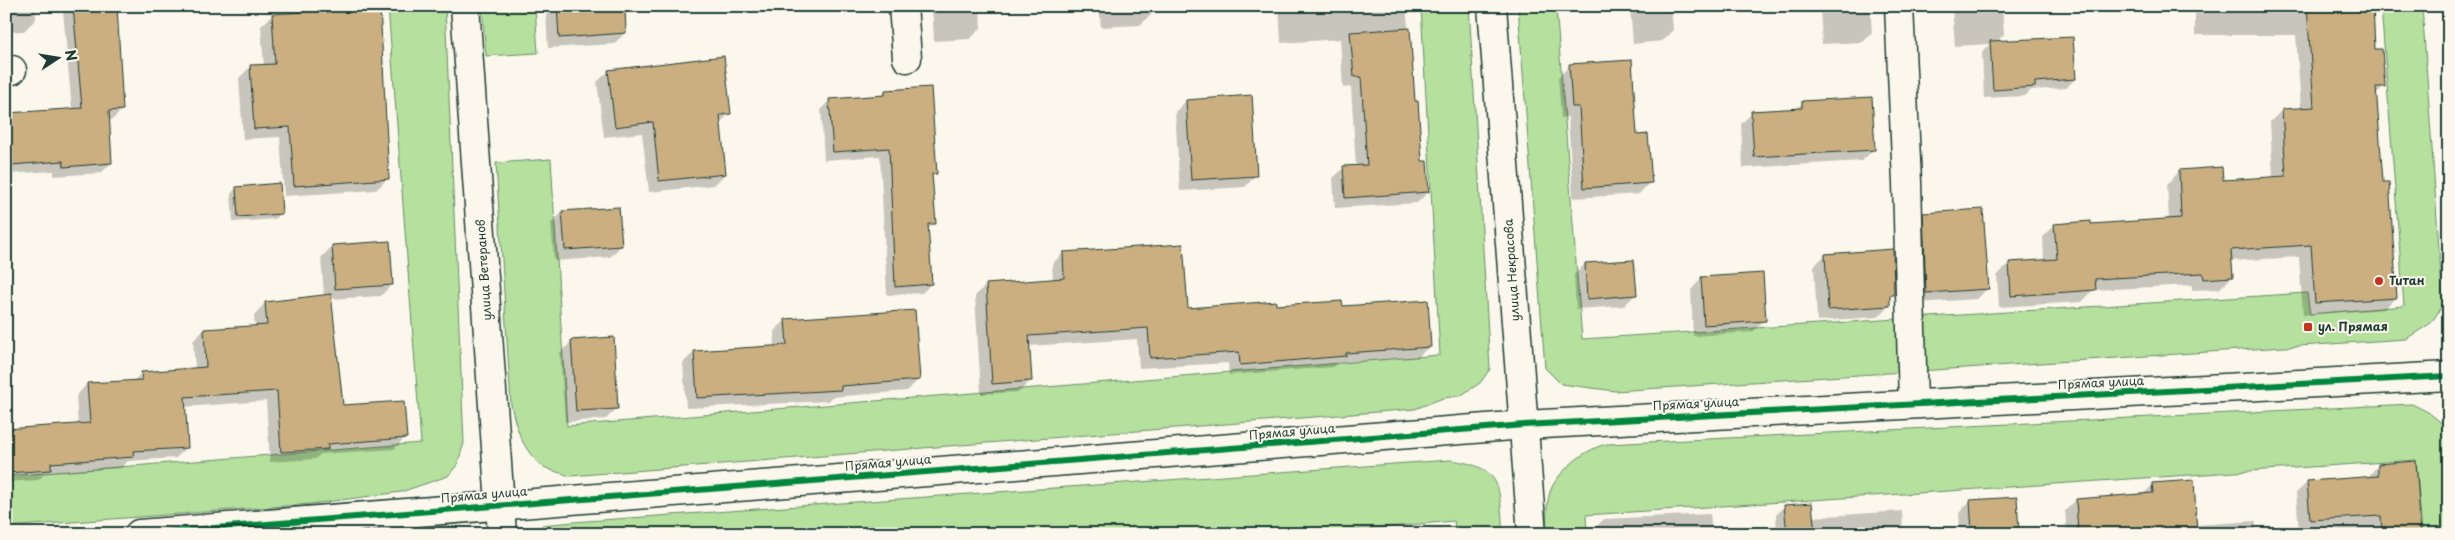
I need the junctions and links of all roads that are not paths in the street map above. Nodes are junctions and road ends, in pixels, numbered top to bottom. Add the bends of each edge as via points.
1 (465, 6) edge
2 (903, 6) edge
3 (1492, 6) edge
4 (1898, 6) edge
5 (907, 58) dead end
6 (2449, 376) edge
7 (1913, 404) junction
8 (1524, 425) junction
9 (500, 506) junction
10 (139, 534) edge
11 (502, 534) edge
12 (1532, 534) edge

1 - 9 street, улица Ветеранов
2 - 5 street
3 - 8 street, улица Некрасова
4 - 7 street
6 - 7 street, Прямая улица
7 - 8 street, Прямая улица
8 - 9 street, Прямая улица
8 - 12 street, улица Некрасова
9 - 10 street, Прямая улица
9 - 11 street, улица Ветеранов

